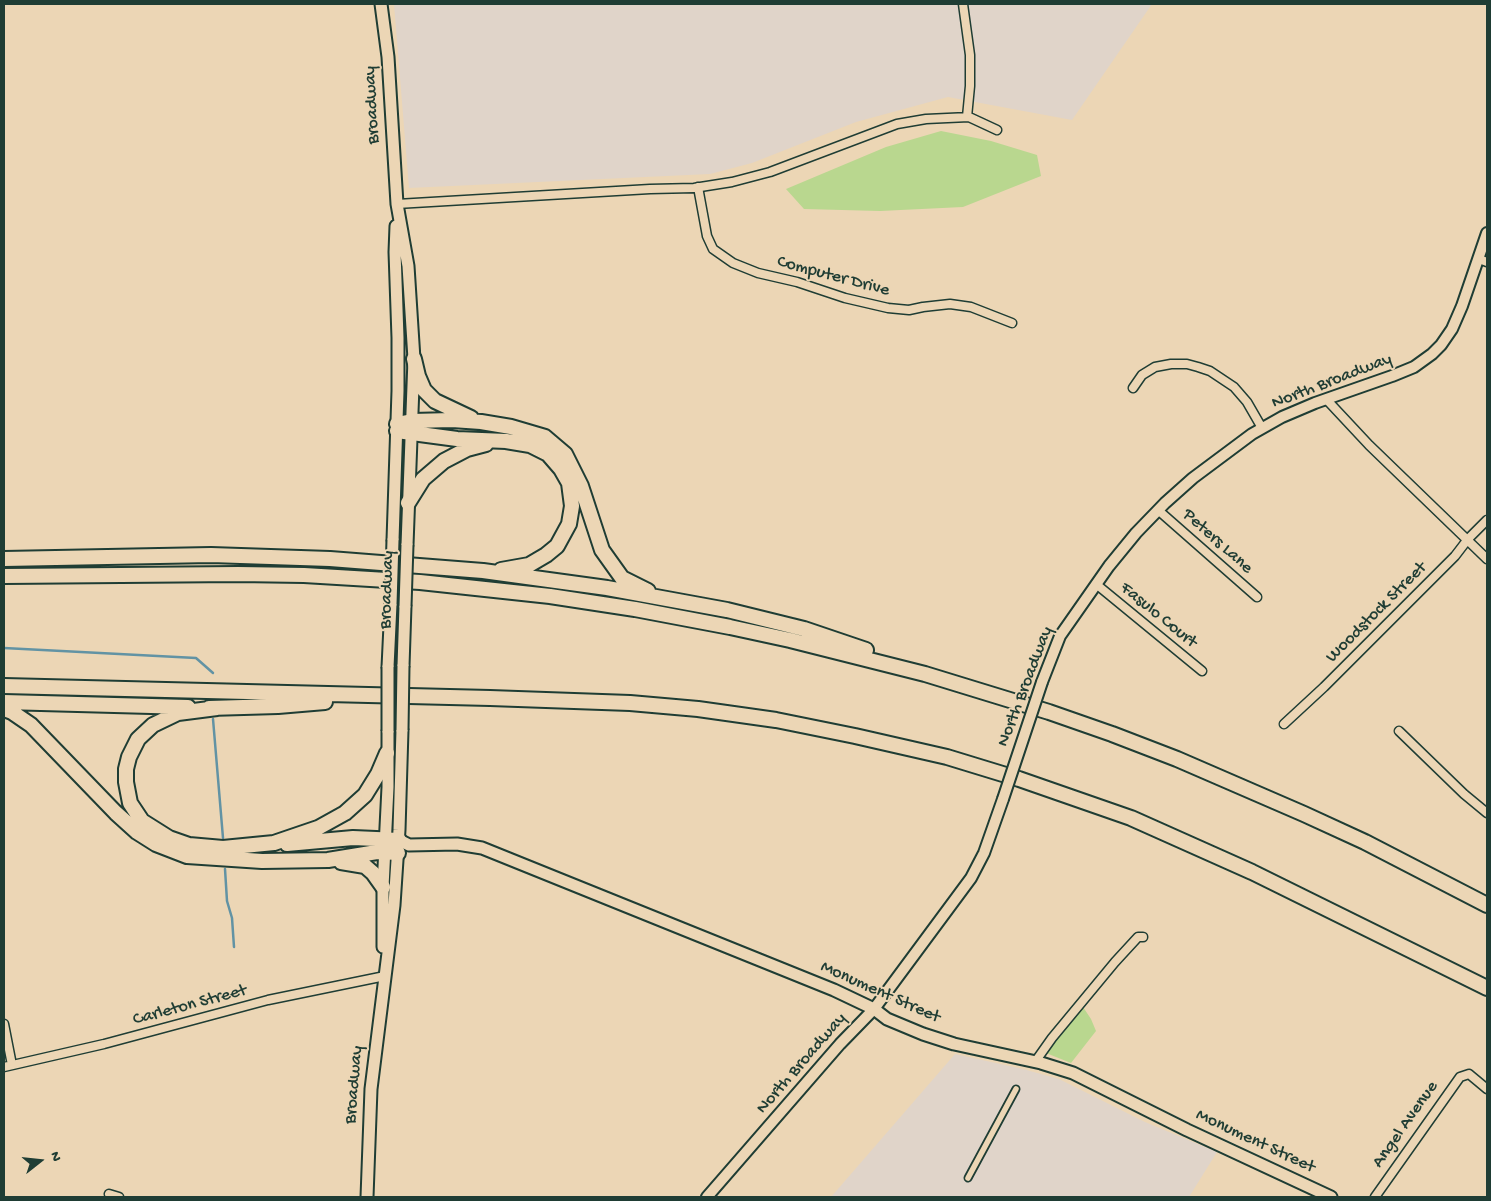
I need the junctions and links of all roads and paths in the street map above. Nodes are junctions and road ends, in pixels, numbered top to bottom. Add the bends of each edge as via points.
1 (381, 4) edge
2 (963, 4) edge
3 (966, 118) junction
4 (998, 130) dead end
5 (698, 187) junction
6 (397, 204) junction
7 (1487, 234) edge
8 (1483, 260) edge
9 (1012, 323) dead end
10 (414, 359) junction
11 (1133, 388) dead end
12 (1326, 399) junction
13 (481, 422) junction
14 (397, 427) junction
15 (412, 427) junction
16 (1262, 428) junction
17 (499, 440) junction
18 (408, 503) junction
19 (1158, 510) junction
20 (1487, 520) edge
21 (1468, 540) junction
22 (1487, 559) edge
23 (4, 561) edge
24 (490, 572) junction
25 (4, 576) edge
26 (1096, 584) junction
27 (660, 597) junction
28 (1257, 598) dead end
29 (1202, 671) dead end
30 (925, 674) junction
31 (4, 686) edge
32 (398, 696) junction
33 (4, 702) edge
34 (217, 708) junction
35 (4, 709) edge
36 (1284, 724) dead end
37 (1399, 731) dead end
38 (387, 753) junction
39 (1487, 813) edge
40 (274, 844) junction
41 (395, 846) junction
42 (328, 860) junction
43 (383, 887) junction
44 (1487, 905) edge
45 (1144, 937) dead end
46 (385, 976) junction
47 (1487, 988) edge
48 (874, 1009) junction
49 (4, 1024) edge
50 (1035, 1062) junction
51 (8, 1066) edge
52 (1016, 1088) dead end
53 (1487, 1089) edge
54 (968, 1178) dead end
55 (109, 1194) dead end
56 (119, 1197) edge
57 (367, 1197) edge
58 (707, 1197) edge
59 (1330, 1197) edge
60 (1375, 1197) edge

1 - 6 main road, Broadway via 388,56
2 - 3 street via 970,55
3 - 4 street
3 - 5 street via 926,119 898,124 770,172
5 - 6 street
5 - 9 street, Computer Drive via 707,236 713,249 733,264 888,308 909,310 950,304 970,307
6 - 10 main road, Broadway via 408,266
6 - 14 main road, Broadway
7 - 8 street, North Broadway
8 - 12 street, North Broadway via 1452,329 1432,354 1414,367
10 - 13 highway via 424,390 435,401
10 - 15 main road, Broadway
11 - 16 street via 1142,375 1155,367 1171,364 1198,367 1234,387
12 - 16 street, North Broadway
12 - 21 street
13 - 15 highway via 452,420
13 - 27 highway via 545,437 565,454 582,486 602,550 622,578
14 - 15 highway
14 - 38 main road, Broadway, bridge
15 - 17 highway via 457,438
15 - 18 main road, Broadway
16 - 19 street, North Broadway via 1224,453
17 - 18 highway via 467,449 444,461 422,479
17 - 24 highway via 530,445 548,454 569,483 572,506 569,524 557,546 546,555 529,565
18 - 41 main road, Broadway, bridge via 402,730
19 - 26 street, North Broadway
19 - 28 street, Peters Lane
20 - 21 street, Woodstock Street
21 - 22 street
21 - 36 street, Woodstock Street via 1392,620
23 - 24 highway via 210,555 330,559
24 - 27 highway
25 - 30 highway via 238,574 420,582 550,596 686,618
26 - 29 street, Fasulo Court
26 - 48 street, North Broadway, bridge via 1060,636 984,853 971,878
27 - 30 highway via 804,629
30 - 44 highway via 1056,715 1193,766 1365,842
31 - 32 highway
32 - 34 highway
32 - 47 highway via 630,703 698,710 776,720 947,758 1131,818 1252,872
33 - 34 highway
34 - 40 highway via 178,714 145,731 133,748 126,769 130,803 150,828 189,845 223,848
35 - 42 highway via 31,725 116,813 136,832 156,844 187,856
37 - 39 street
38 - 40 highway via 365,795 345,813 318,828
38 - 41 main road, Broadway
40 - 41 highway via 353,838
41 - 42 highway
41 - 43 main road, Broadway
41 - 46 main road, Broadway via 394,905
41 - 48 main road, Monument Street via 457,844 482,848
42 - 43 highway via 365,866
43 - 46 main road, Broadway
45 - 50 street via 1138,937 1115,962
46 - 51 street, Carleton Street via 268,1000
46 - 57 main road, Broadway via 371,1088
48 - 50 main road, Monument Street via 923,1034
48 - 58 street, North Broadway
49 - 51 street
50 - 59 main road, Monument Street via 1082,1076
52 - 54 street
53 - 60 street, Angel Avenue via 1473,1076 1466,1074 1460,1077
55 - 56 street

